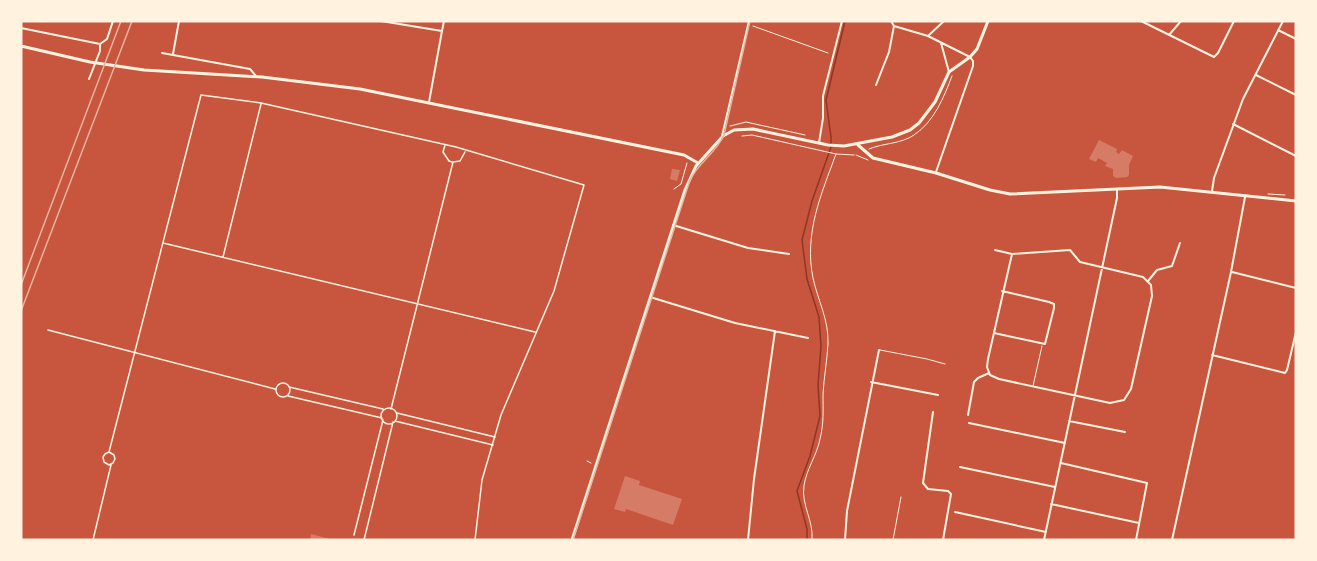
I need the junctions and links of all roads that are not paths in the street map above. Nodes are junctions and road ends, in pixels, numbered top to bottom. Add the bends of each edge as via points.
1 (113, 21) edge
2 (179, 21) edge
3 (381, 21) edge
4 (444, 21) edge
5 (842, 21) edge
6 (891, 21) edge
7 (944, 21) edge
8 (988, 21) edge
9 (1141, 21) edge
10 (1181, 21) edge
11 (1234, 21) edge
12 (1283, 21) edge
13 (748, 23) edge
14 (894, 26) junction
15 (21, 28) edge
16 (1278, 30) junction
17 (442, 31) junction
18 (1169, 35) junction
19 (928, 36) junction
20 (1296, 39) edge
21 (941, 43) junction
22 (100, 44) junction
23 (21, 46) edge
24 (162, 53) dead end
25 (172, 55) junction
26 (970, 57) junction
27 (949, 72) junction
28 (1256, 75) junction
29 (256, 77) junction
30 (89, 79) dead end
31 (876, 85) dead end
32 (1296, 95) edge
33 (429, 102) junction
34 (261, 103) junction
35 (1233, 124) junction
36 (721, 139) junction
37 (819, 143) junction
38 (445, 145) junction
39 (858, 145) junction
40 (465, 150) junction
41 (1296, 156) edge
42 (453, 162) junction
43 (698, 163) junction
44 (936, 173) junction
45 (1117, 189) junction
46 (1212, 191) junction
47 (1245, 195) junction
48 (1296, 201) edge
49 (673, 225) junction
50 (162, 242) junction
51 (1180, 243) dead end
52 (995, 250) dead end
53 (789, 254) dead end
54 (1012, 254) junction
55 (223, 257) junction
56 (1103, 267) junction
57 (1231, 272) junction
58 (1148, 280) junction
59 (1296, 288) edge
60 (1002, 291) junction
61 (650, 297) junction
62 (418, 304) junction
63 (48, 330) dead end
64 (775, 331) junction
65 (536, 332) junction
66 (1296, 332) edge
67 (994, 333) junction
68 (808, 338) dead end
69 (1042, 344) junction
70 (879, 350) joint
71 (135, 353) junction
72 (1212, 355) junction
73 (945, 364) dead end
74 (989, 374) junction
75 (871, 382) junction
76 (289, 387) junction
77 (1033, 387) junction
78 (275, 389) junction
79 (938, 395) dead end
80 (288, 396) junction
81 (1075, 396) junction
82 (391, 409) junction
83 (383, 410) junction
84 (933, 412) dead end
85 (397, 413) junction
86 (968, 415) dead end
87 (382, 419) junction
88 (394, 421) junction
89 (1070, 421) junction
90 (969, 423) dead end
91 (1125, 432) dead end
92 (496, 437) junction
93 (1065, 443) junction
94 (494, 445) junction
95 (109, 452) junction
96 (1060, 463) junction
97 (111, 465) junction
98 (960, 467) dead end
99 (1055, 487) junction
100 (901, 497) dead end
101 (1052, 504) junction
102 (956, 512) dead end
103 (1139, 523) junction
104 (1046, 532) junction
105 (354, 535) dead end
106 (83, 540) edge
107 (91, 540) edge
108 (364, 540) edge
109 (475, 540) edge
110 (572, 540) edge
111 (748, 540) edge
112 (844, 540) edge
113 (893, 540) edge
114 (943, 540) edge
115 (1044, 540) edge
116 (1136, 540) edge
117 (1172, 540) edge

1 - 22 street via 107,39
2 - 25 street
3 - 17 street
4 - 17 street
5 - 37 street via 823,96
6 - 14 street
7 - 19 street
8 - 26 main road via 980,44
9 - 18 street
10 - 18 street
11 - 18 street via 1214,57
12 - 16 street
13 - 36 street
14 - 19 street
14 - 31 street
15 - 22 street
16 - 20 street
16 - 28 street
17 - 33 street
19 - 21 street
21 - 26 street
21 - 27 street
22 - 30 street
23 - 29 main road via 121,67
24 - 25 street
25 - 29 street via 248,69
26 - 27 main road
26 - 44 street via 973,66
27 - 39 main road via 935,102 913,128
28 - 32 street
28 - 35 street
29 - 33 main road via 341,86
33 - 43 main road via 684,155
34 - 38 street
34 - 50 street via 201,95
34 - 55 street
35 - 41 street
35 - 46 street
36 - 37 main road via 734,130 750,129
36 - 43 main road
37 - 39 main road
38 - 40 street
38 - 42 street via 443,152
39 - 44 main road via 872,157
40 - 42 street via 460,161
40 - 65 street via 584,185 554,291
42 - 62 street
43 - 49 main road
44 - 45 main road via 1010,194
45 - 46 main road
45 - 56 street
46 - 47 main road
47 - 48 main road
47 - 57 street
49 - 53 street via 748,248
49 - 61 main road
50 - 55 street
50 - 71 street
51 - 58 street via 1171,267 1158,269
52 - 54 street
54 - 56 street via 1068,249 1079,261
54 - 60 street
55 - 62 street
56 - 58 street
56 - 81 street
57 - 59 street
57 - 72 street
58 - 81 street via 1152,296 1128,396 1115,403
60 - 67 street
60 - 69 street via 1054,304 1047,340
61 - 64 street via 715,318
61 - 110 main road
62 - 65 street
62 - 82 street
63 - 71 street
64 - 68 street
64 - 111 street
65 - 92 street via 501,415
66 - 72 street via 1285,373
67 - 69 street
67 - 74 street via 987,364
69 - 77 lane
70 - 73 lane
70 - 75 street
71 - 78 street
71 - 95 street
72 - 117 street
74 - 77 street
74 - 86 street via 974,382
75 - 79 street
75 - 112 street
76 - 78 street via 283,383
76 - 80 street
76 - 83 street
77 - 81 street
78 - 80 street via 279,397
80 - 87 street
81 - 89 street
82 - 83 street
82 - 85 street
83 - 87 street
84 - 114 street via 923,483 928,489 951,494
85 - 88 street
85 - 92 street
87 - 88 street
87 - 105 street
88 - 94 street
88 - 108 street
89 - 91 street
89 - 93 street
90 - 93 street
92 - 94 street
93 - 96 street
94 - 109 street via 482,480
95 - 97 street via 115,457
95 - 97 street via 103,460
96 - 99 street
96 - 103 street via 1147,483
97 - 107 street
98 - 99 street
99 - 101 street
100 - 113 lane
101 - 103 street
101 - 104 street
102 - 104 street
103 - 116 street
104 - 115 street
106 - 107 street

